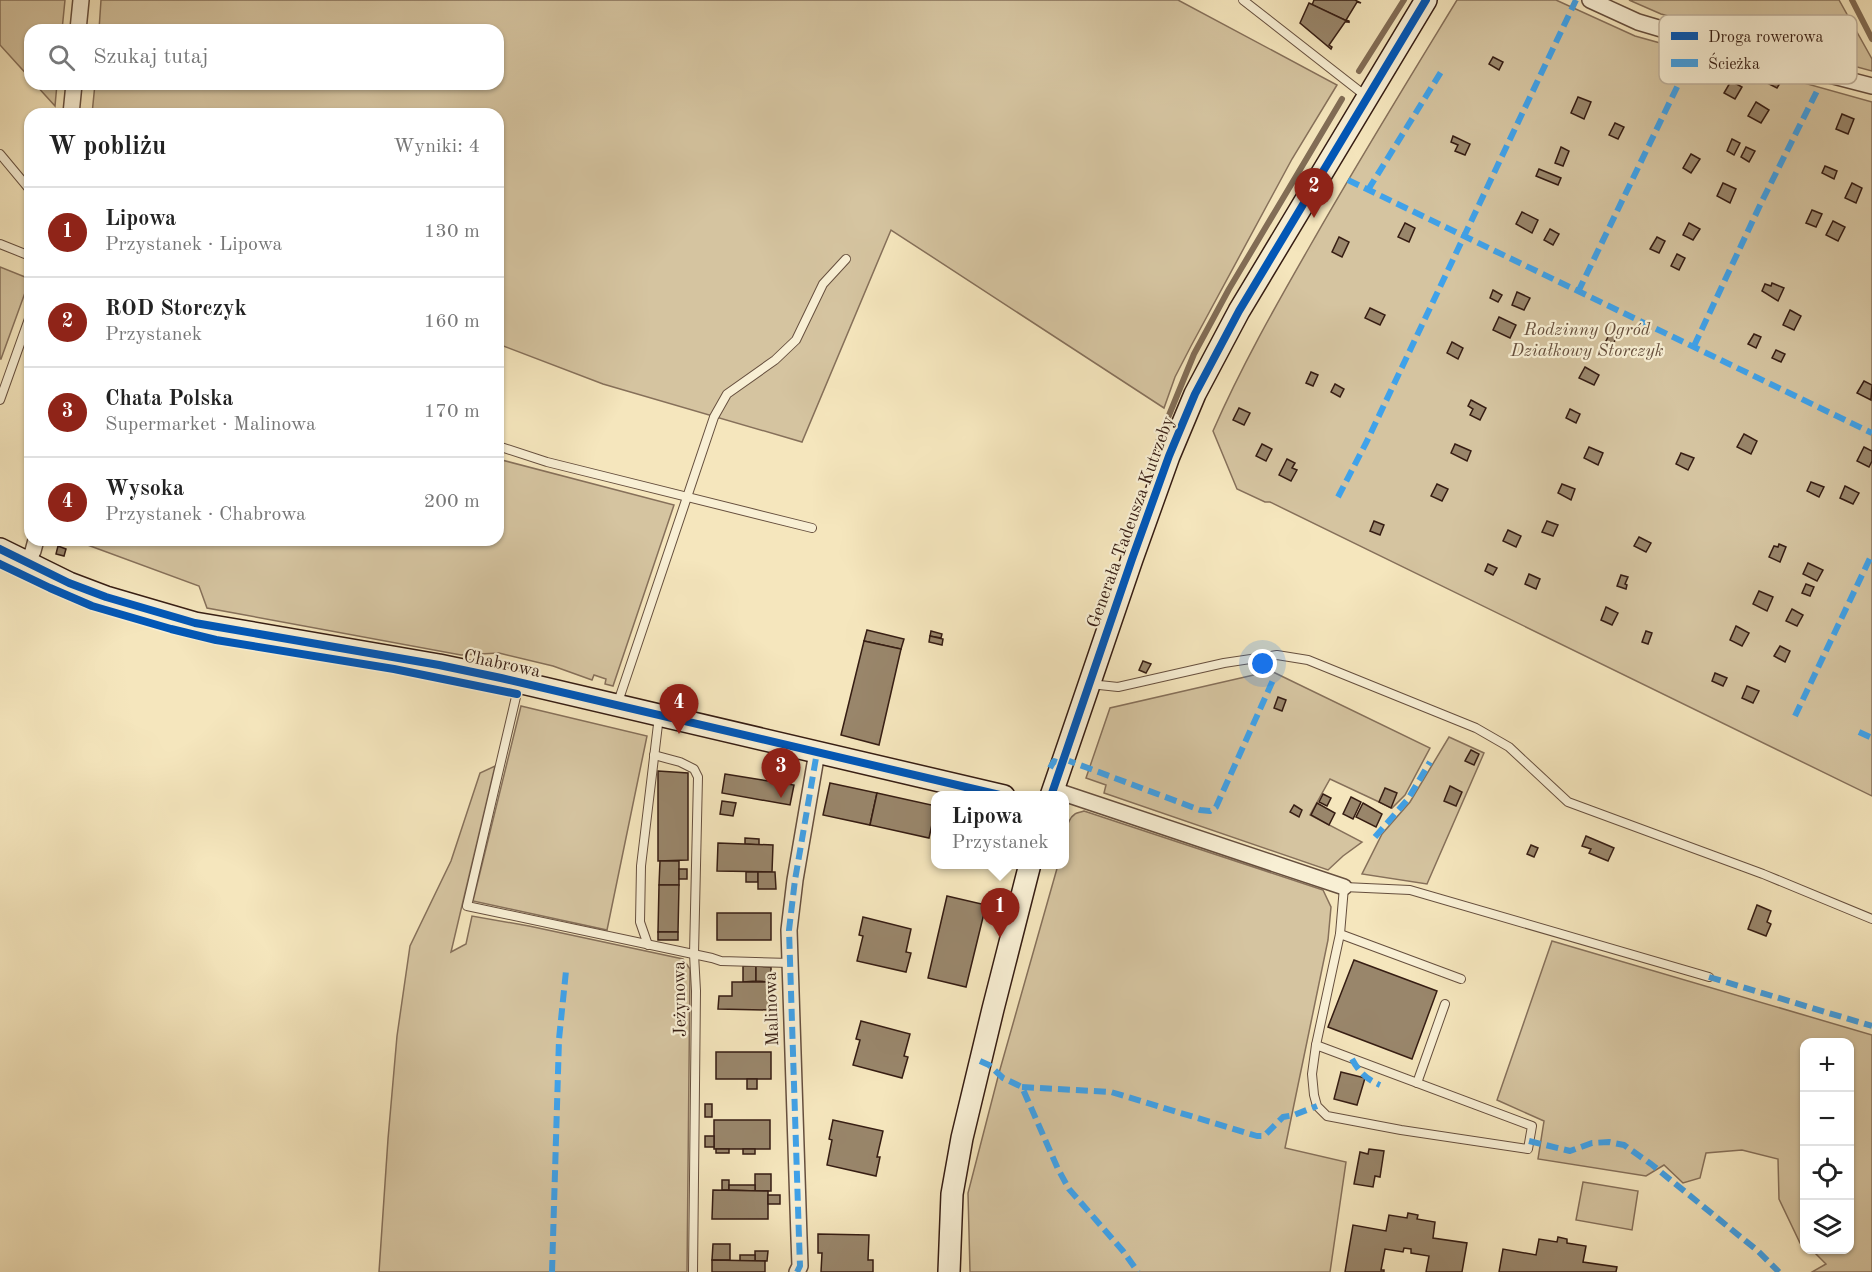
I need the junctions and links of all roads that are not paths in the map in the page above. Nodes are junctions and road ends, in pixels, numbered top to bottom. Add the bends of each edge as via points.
1 (81, 0) edge
2 (1243, 0) edge
3 (1426, 0) edge
4 (1590, 0) edge
5 (79, 24) edge
6 (1659, 28) edge
7 (1857, 82) edge
8 (1872, 86) edge
9 (73, 90) edge
10 (1368, 98) junction
11 (72, 108) edge
12 (0, 154) edge
13 (24, 183) edge
14 (0, 244) edge
15 (24, 254) edge
16 (846, 259) dead end
17 (24, 332) edge
18 (0, 400) edge
19 (504, 448) edge
20 (687, 498) junction
21 (812, 528) dead end
22 (34, 546) edge
23 (0, 549) edge
24 (27, 563) junction
25 (519, 682) junction
26 (1090, 684) junction
27 (618, 706) junction
28 (659, 715) junction
29 (817, 752) junction
30 (654, 754) junction
31 (987, 791) edge
32 (1053, 791) edge
33 (1069, 796) edge
34 (1029, 869) edge
35 (1344, 887) junction
36 (1872, 919) edge
37 (1340, 934) junction
38 (648, 945) junction
39 (694, 954) junction
40 (790, 963) junction
41 (1709, 977) dead end
42 (1461, 979) dead end
43 (1445, 1004) dead end
44 (1316, 1045) junction
45 (1417, 1083) junction
46 (800, 1270) edge
47 (693, 1272) edge
48 (949, 1272) edge

1 - 5 street
2 - 10 lane
3 - 10 street, Generała Tadeusza Kutrzeby
4 - 6 street
7 - 8 street
9 - 11 street
10 - 26 street, Generała Tadeusza Kutrzeby via 1239,311 1195,394 1169,456
12 - 13 lane
14 - 15 lane
16 - 20 lane via 823,284 796,340 727,394 714,417
17 - 18 lane
19 - 20 lane
20 - 21 lane
20 - 27 lane
22 - 24 street
23 - 24 street, Chabrowa
24 - 25 street, Chabrowa via 106,597 195,623
25 - 27 street, Chabrowa
25 - 38 lane via 467,906
26 - 32 street, Generała Tadeusza Kutrzeby
26 - 36 lane via 1118,687 1276,655 1308,660 1476,728 1509,747 1568,801
27 - 28 street, Chabrowa
28 - 29 street, Chabrowa
28 - 30 lane
29 - 31 street, Chabrowa
29 - 40 street, Malinowa via 795,880
30 - 38 lane via 641,866 640,922
30 - 39 lane, Jeżynowa via 694,769 698,777
33 - 35 street
34 - 48 street via 962,1138 952,1194
35 - 37 lane
35 - 41 lane via 1410,890
37 - 42 lane
37 - 44 lane
38 - 39 lane
39 - 40 lane via 721,961
39 - 47 lane, Jeżynowa
40 - 46 street, Malinowa
43 - 45 lane
44 - 45 lane
44 - 45 lane via 1314,1095 1317,1106 1327,1116 1528,1149 1532,1126

